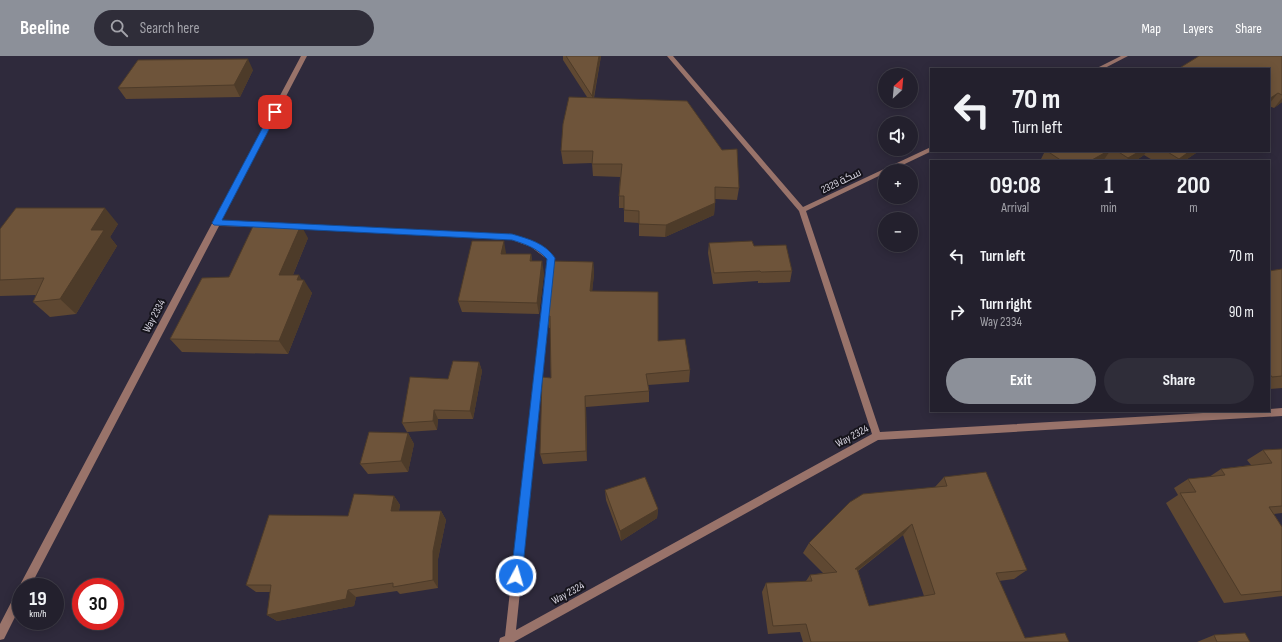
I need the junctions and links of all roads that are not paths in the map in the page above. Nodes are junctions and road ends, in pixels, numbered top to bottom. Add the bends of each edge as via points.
1 (304, 56) edge
2 (670, 56) edge
3 (1125, 56) edge
4 (1100, 68) edge
5 (930, 149) edge
6 (802, 210) junction
7 (216, 223) junction
8 (1282, 412) edge
9 (876, 436) junction
10 (30, 578) edge
11 (12, 612) edge
12 (0, 635) edge
13 (507, 640) edge

1 - 7 street, Way 2334
2 - 6 street
3 - 4 street
5 - 6 street, سكة 2329
6 - 9 street
7 - 10 street, Way 2334
7 - 13 street via 512,237 531,243 544,250 551,258
8 - 9 street, Way 2324
9 - 13 street, Way 2324
11 - 12 street

